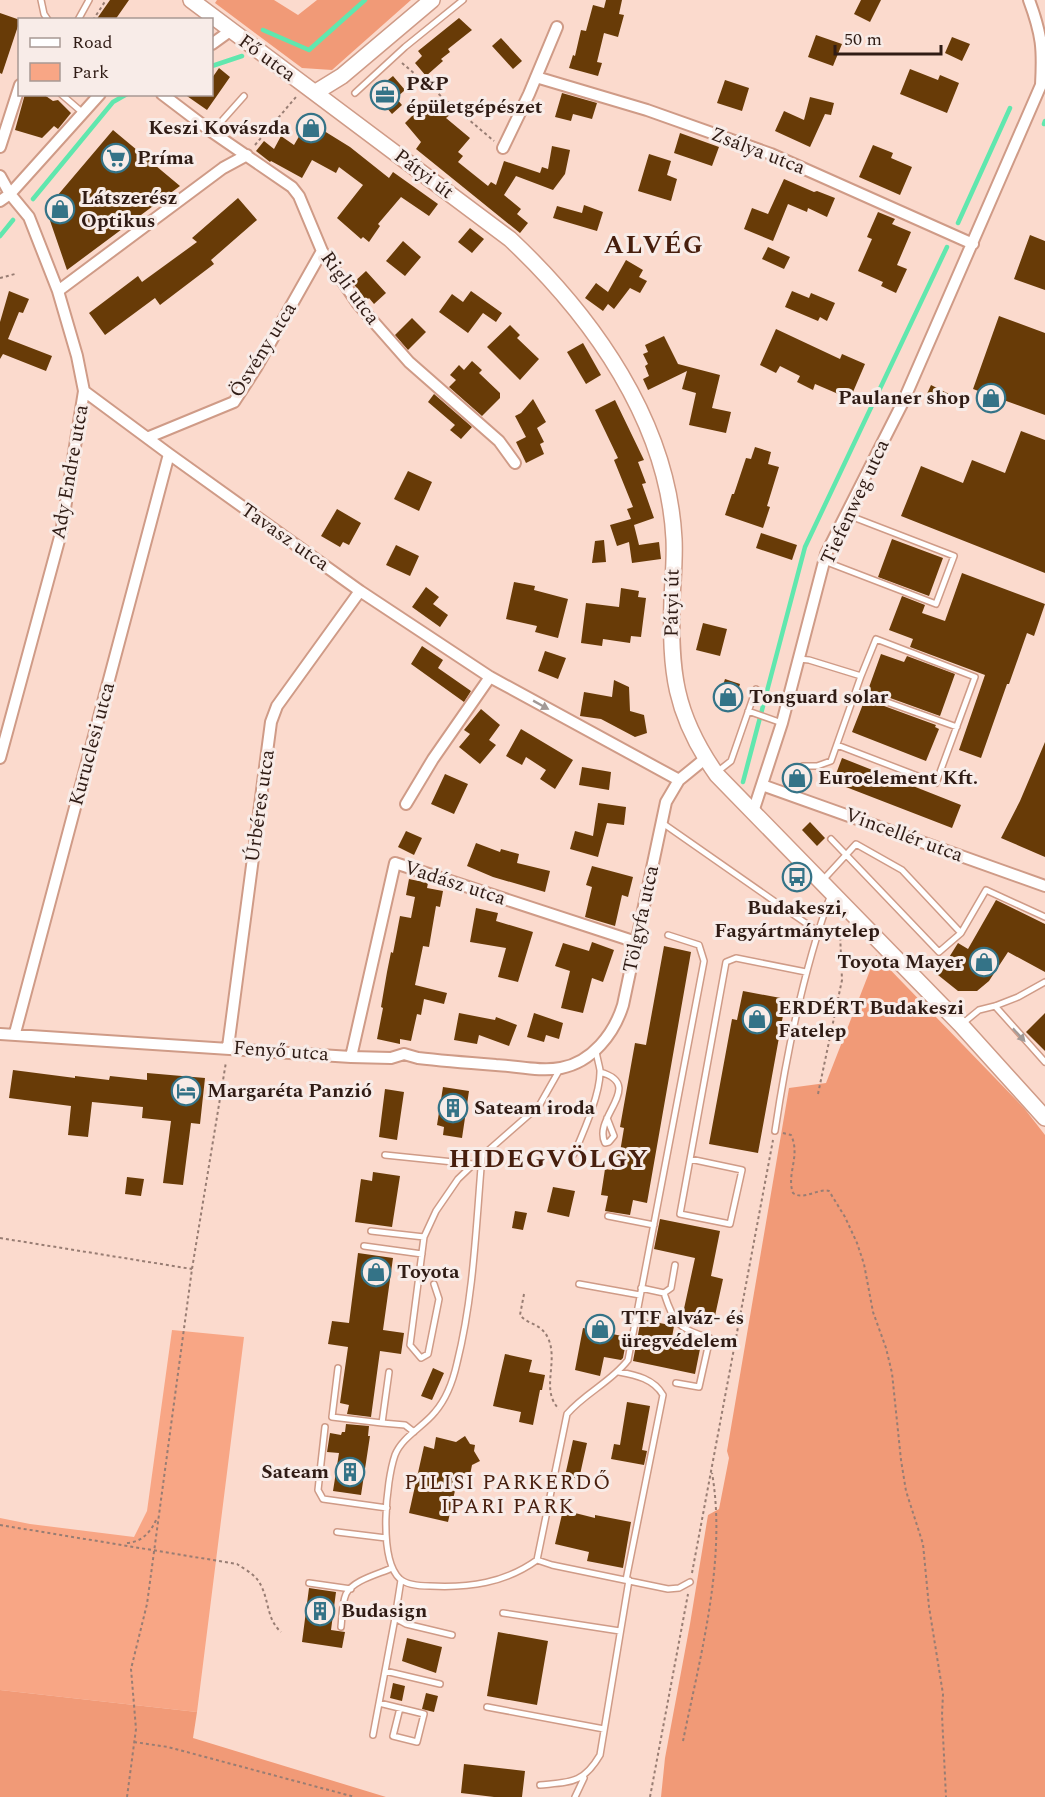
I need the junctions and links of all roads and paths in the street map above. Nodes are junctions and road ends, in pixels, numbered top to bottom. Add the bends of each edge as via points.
1 (41, 0) edge
2 (89, 0) edge
3 (106, 0) edge
4 (191, 0) edge
5 (432, 0) edge
6 (463, 0) edge
7 (1029, 0) edge
8 (47, 18) edge
9 (79, 18) edge
10 (94, 18) edge
11 (557, 27) dead end
12 (231, 30) junction
13 (213, 43) edge
14 (396, 57) junction
15 (536, 77) junction
16 (18, 91) edge
17 (316, 92) junction
18 (355, 93) dead end
19 (298, 95) dead end
20 (63, 96) edge
21 (98, 96) edge
22 (165, 96) edge
23 (244, 96) dead end
24 (83, 113) junction
25 (212, 132) junction
26 (0, 147) edge
27 (503, 148) joint
28 (247, 155) junction
29 (0, 177) edge
30 (10, 194) junction
31 (0, 201) edge
32 (973, 244) junction
33 (322, 251) junction
34 (15, 274) dead end
35 (0, 278) edge
36 (58, 291) junction
37 (84, 391) junction
38 (149, 437) junction
39 (169, 454) junction
40 (515, 463) dead end
41 (845, 514) junction
42 (824, 561) junction
43 (360, 591) junction
44 (798, 659) junction
45 (861, 676) junction
46 (490, 677) junction
47 (756, 688) dead end
48 (856, 691) junction
49 (748, 711) junction
50 (782, 723) junction
51 (957, 727) junction
52 (837, 745) junction
53 (0, 758) edge
54 (706, 758) junction
55 (803, 766) dead end
56 (716, 773) junction
57 (679, 780) junction
58 (762, 785) junction
59 (406, 804) dead end
60 (753, 812) junction
61 (660, 821) junction
62 (831, 839) dead end
63 (846, 856) junction
64 (827, 886) junction
65 (1045, 886) edge
66 (849, 908) junction
67 (1045, 917) edge
68 (817, 931) junction
69 (961, 933) junction
70 (668, 935) dead end
71 (636, 942) junction
72 (806, 972) junction
73 (1045, 982) edge
74 (994, 1006) junction
75 (961, 1025) junction
76 (15, 1033) junction
77 (0, 1034) edge
78 (228, 1047) junction
79 (595, 1050) junction
80 (351, 1057) junction
81 (1045, 1062) edge
82 (561, 1068) junction
83 (600, 1072) junction
84 (818, 1094) dead end
85 (607, 1118) dead end
86 (1045, 1118) edge
87 (775, 1131) junction
88 (574, 1154) dead end
89 (385, 1155) dead end
90 (482, 1156) junction
91 (690, 1159) junction
92 (473, 1164) junction
93 (608, 1216) dead end
94 (654, 1225) junction
95 (371, 1231) dead end
96 (424, 1237) junction
97 (0, 1238) edge
98 (364, 1246) dead end
99 (422, 1254) junction
100 (675, 1265) dead end
101 (192, 1269) junction
102 (434, 1284) dead end
103 (579, 1284) dead end
104 (641, 1292) junction
105 (664, 1293) junction
106 (525, 1294) dead end
107 (338, 1368) dead end
108 (389, 1372) dead end
109 (619, 1372) junction
110 (676, 1383) dead end
111 (567, 1414) junction
112 (382, 1423) junction
113 (325, 1427) dead end
114 (414, 1432) junction
115 (711, 1471) junction
116 (387, 1508) junction
117 (158, 1512) junction
118 (0, 1525) edge
119 (337, 1532) dead end
120 (386, 1538) junction
121 (113, 1542) junction
122 (154, 1550) junction
123 (537, 1560) junction
124 (392, 1568) junction
125 (400, 1580) junction
126 (627, 1580) junction
127 (690, 1582) junction
128 (309, 1583) dead end
129 (351, 1588) junction
130 (503, 1613) dead end
131 (395, 1618) junction
132 (341, 1627) dead end
133 (620, 1631) junction
134 (281, 1632) dead end
135 (452, 1635) dead end
136 (385, 1671) junction
137 (440, 1684) dead end
138 (379, 1703) junction
139 (487, 1707) dead end
140 (400, 1708) junction
141 (604, 1729) junction
142 (373, 1735) dead end
143 (683, 1741) dead end
144 (134, 1742) junction
145 (585, 1776) junction
146 (540, 1785) dead end
147 (127, 1797) edge
148 (355, 1797) edge
149 (575, 1797) edge
150 (650, 1797) edge
151 (946, 1797) edge

1 - 8 lane
2 - 9 lane
3 - 10 path
4 - 12 main road, Fő utca
5 - 17 main road via 342,76
6 - 14 lane
7 - 32 street, Tiefenweg utca via 1043,52 1041,86
11 - 15 street
12 - 13 street
12 - 17 main road, Fő utca
14 - 18 lane
14 - 27 path
15 - 27 street
15 - 32 street, Zsálya utca via 647,110 771,154
16 - 26 street
17 - 54 main road, Pátyi út via 510,239 566,297 621,374 647,424 668,492 674,540 671,651 675,681 684,718
19 - 28 path
20 - 24 lane
21 - 24 street
22 - 25 street, Rigli utca
23 - 25 lane
24 - 30 street
25 - 28 street, Rigli utca
28 - 33 street, Rigli utca via 292,187
28 - 36 street via 223,168
29 - 30 street, Ady Endre utca
30 - 31 street
30 - 36 street, Ady Endre utca via 29,217
32 - 41 street, Tiefenweg utca via 903,402
33 - 38 street, Ösvény utca via 234,402
33 - 40 street, Rigli utca via 357,304 409,362 499,441
34 - 35 path
36 - 37 street, Ady Endre utca
37 - 38 street, Tavasz utca
37 - 53 street, Ady Endre utca via 61,533
38 - 39 street, Tavasz utca
39 - 43 street, Tavasz utca
39 - 76 street, Kuruclesi utca
41 - 42 street, Tiefenweg utca
41 - 42 lane via 954,556 936,603
42 - 44 street, Tiefenweg utca
43 - 46 street, Tavasz utca
43 - 78 street, Úrbéres utca via 277,706 271,723
44 - 45 lane
44 - 50 street, Tiefenweg utca
45 - 48 lane
45 - 51 lane via 876,639 975,677
46 -> 57 street, Tavasz utca
46 - 59 street
47 - 49 lane
48 - 51 lane
48 - 52 lane
49 - 50 lane
49 - 56 lane via 731,761
50 - 58 street, Tiefenweg utca
51 - 52 lane via 936,783
52 - 55 lane via 831,761
54 - 56 main road, Pátyi út
54 - 57 street, Tölgyfa utca
56 - 60 main road, Pátyi út
57 - 61 street, Tölgyfa utca
58 - 60 street, Tiefenweg utca
58 - 65 street, Vincellér utca
60 - 64 main road, Pátyi út
61 - 68 lane
61 - 71 street, Tölgyfa utca
62 - 63 lane
63 - 64 lane
63 - 69 lane via 856,844 902,870
63 - 69 lane via 939,952
64 - 66 main road, Pátyi út
64 - 68 lane
66 - 75 main road, Pátyi út
66 - 84 path via 840,933 842,980
67 - 69 lane via 986,890
68 - 72 lane
70 - 94 lane via 699,945 704,961
71 - 79 street, Tölgyfa utca via 618,1019
71 - 80 street, Vadász utca via 395,863
72 - 87 lane via 790,1035
72 - 91 lane via 736,958 726,962
73 - 74 lane
74 - 75 lane via 979,1010
74 -> 81 lane
75 - 86 main road, Pátyi út
76 - 77 street, Fenyő utca
76 - 78 street, Fenyő utca
78 - 80 street, Fenyő utca
78 - 101 path
79 - 82 street, Tölgyfa utca
79 - 83 lane
80 - 82 street, Fenyő utca via 391,1058 404,1054 423,1059
82 - 90 lane via 539,1106
83 - 85 lane via 618,1082 619,1092
83 - 88 lane via 590,1115
87 - 115 path
87 - 151 path via 790,1134 794,1141 793,1193 800,1196 826,1190 845,1217 864,1264 873,1312 886,1348 906,1491 923,1544 943,1694
89 - 92 lane
90 - 92 lane
90 - 114 lane via 472,1291 458,1361 445,1397
91 - 91 lane via 680,1214 730,1224 742,1170
92 - 96 lane via 436,1211
93 - 94 lane
94 - 104 lane
95 - 96 lane
96 - 99 lane
97 - 101 path
98 - 99 lane
99 - 102 lane via 410,1345 421,1358 428,1354 439,1299
100 - 105 lane via 671,1288
101 - 117 path
103 - 104 lane
104 - 105 lane
104 - 109 lane via 628,1360
105 - 110 lane via 675,1321 687,1331 710,1338 699,1387
106 - 111 path via 520,1315 543,1330 549,1340 553,1361 550,1392 558,1408
107 - 112 lane via 333,1417
108 - 112 lane
109 - 111 lane
109 - 126 lane via 657,1385 663,1395
111 - 123 lane
112 - 114 lane via 405,1425
113 - 116 lane via 318,1490 323,1499
114 - 116 lane via 396,1454
115 - 127 path
115 - 143 path via 715,1546 707,1623
116 - 120 lane
117 - 121 path via 144,1537 131,1543
117 - 122 path
118 - 121 path
119 - 120 lane
120 - 124 lane
121 - 122 path
122 - 134 path via 237,1564 256,1577 265,1593 272,1624
122 - 144 path via 147,1604 130,1669
123 - 125 lane via 523,1571 498,1581 463,1586 416,1585
123 - 126 lane
124 - 125 lane
124 - 129 lane
125 - 131 lane
126 - 127 lane via 668,1589
126 - 133 lane
127 - 150 path
128 - 129 lane
129 - 132 lane via 346,1595
130 - 133 lane
131 - 135 lane
131 - 136 lane
133 - 141 lane
136 - 137 lane
136 - 138 lane
138 - 140 lane
138 - 142 lane
139 - 141 lane
140 - 140 lane via 424,1714 417,1742 393,1736
141 - 145 lane via 600,1755
144 - 147 path
144 - 148 path via 168,1747
145 - 146 lane
145 - 149 lane

